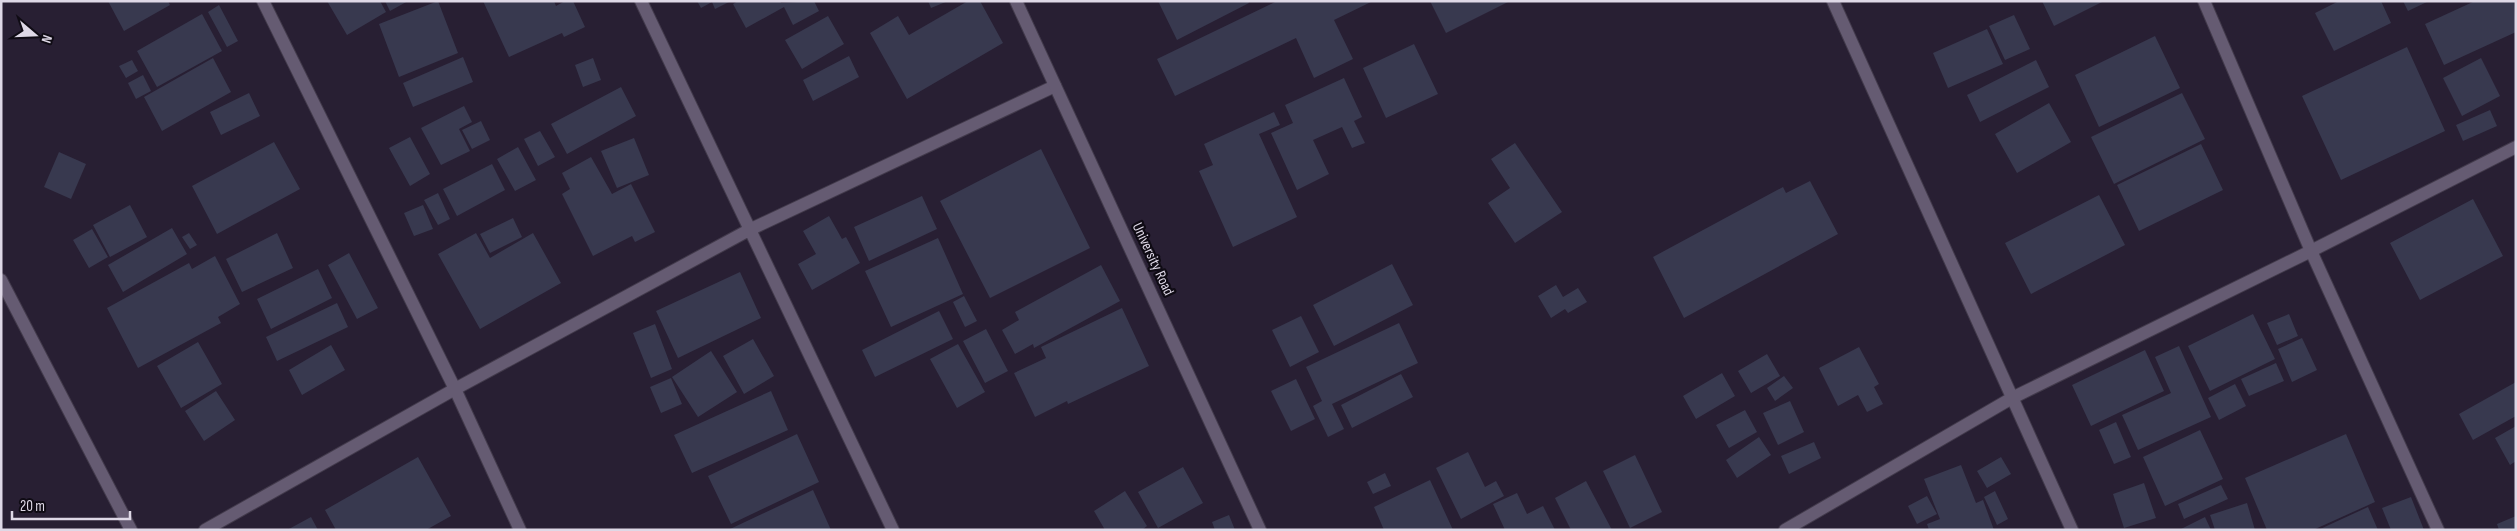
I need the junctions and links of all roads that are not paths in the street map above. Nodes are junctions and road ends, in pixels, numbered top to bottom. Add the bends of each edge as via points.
1 (263, 1) edge
2 (641, 1) edge
3 (1016, 1) edge
4 (1833, 1) edge
5 (2204, 1) edge
6 (1055, 86) junction
7 (2516, 147) edge
8 (749, 230) junction
9 (2312, 251) junction
10 (1, 280) edge
11 (455, 389) junction
12 (2012, 398) junction
13 (131, 530) edge
14 (205, 530) edge
15 (520, 530) edge
16 (893, 530) edge
17 (1260, 530) edge
18 (1785, 530) edge
19 (2072, 530) edge
20 (2438, 530) edge

1 - 11 street
2 - 8 street
3 - 6 street, University Road
4 - 12 street
5 - 9 street
6 - 8 street
6 - 17 street, University Road
7 - 9 street
8 - 11 street
8 - 16 street
9 - 12 street
9 - 20 street
10 - 13 street
11 - 14 street
11 - 15 street
12 - 18 street
12 - 19 street

